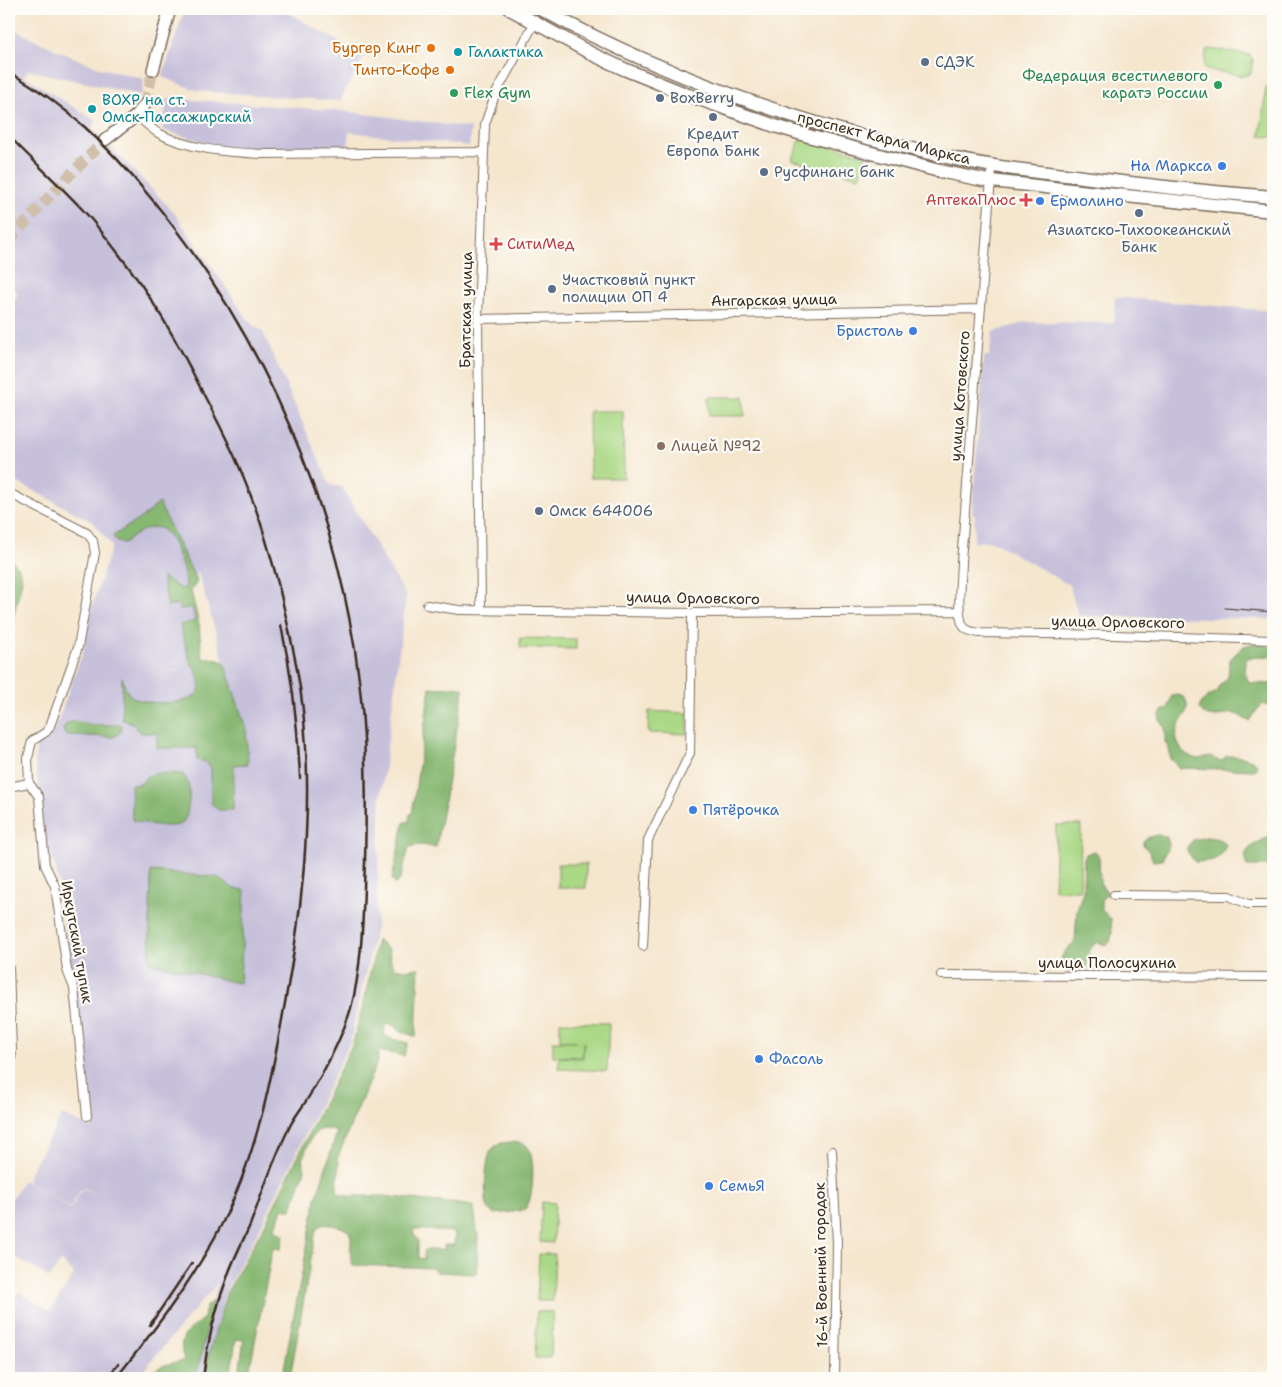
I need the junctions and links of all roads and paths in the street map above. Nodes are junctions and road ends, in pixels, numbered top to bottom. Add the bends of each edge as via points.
1 (170, 9) edge
2 (510, 9) edge
3 (542, 9) edge
4 (535, 22) junction
5 (153, 70) tunnel mouth
6 (146, 103) tunnel mouth
7 (136, 116) junction
8 (105, 140) tunnel mouth
9 (484, 152) junction
10 (992, 166) junction
11 (990, 181) junction
12 (1273, 197) edge
13 (1273, 211) edge
14 (981, 309) junction
15 (478, 319) junction
16 (9, 493) edge
17 (428, 605) dead end
18 (481, 610) junction
19 (960, 610) junction
20 (692, 613) junction
21 (964, 627) joint
22 (1273, 640) edge
23 (29, 783) junction
24 (9, 787) edge
25 (1114, 895) dead end
26 (1273, 904) edge
27 (643, 946) dead end
28 (9, 968) edge
29 (941, 975) dead end
30 (1273, 977) edge
31 (10, 1051) edge
32 (9, 1083) edge
33 (87, 1116) dead end
34 (832, 1151) dead end
35 (835, 1378) edge

1 - 5 main road
2 - 4 main road, проспект Карла Маркса
3 - 10 main road, проспект Карла Маркса via 646,61 779,112 889,143
4 - 9 street, Братская улица via 488,113
4 - 11 main road, проспект Карла Маркса via 603,60 775,126 939,171
6 - 7 main road
7 - 8 main road
7 - 9 street via 171,139 230,152
9 - 15 street, Братская улица
10 - 11 street, улица Котовского
10 - 12 main road, проспект Карла Маркса
11 - 13 main road, проспект Карла Маркса
11 - 14 street, улица Котовского
14 - 15 street, Ангарская улица
14 - 19 street, улица Котовского
15 - 18 street, Братская улица
16 - 23 street, Иркутский тупик via 87,533 93,541 95,553 78,647 50,726 32,741 28,758
17 - 18 street, улица Орловского
18 - 20 street, улица Орловского
19 - 20 street, улица Орловского
19 - 21 street, улица Котовского
20 - 27 street via 690,753 648,840
21 - 22 street, улица Орловского via 980,633
23 - 24 street
23 - 33 street, Иркутский тупик via 38,797 45,865 55,886 67,970 74,988
25 - 26 street via 1229,896 1248,904
28 - 31 street
29 - 30 street, улица Полосухина
31 - 32 street
34 - 35 street, 16-й Военный городок via 837,1242

